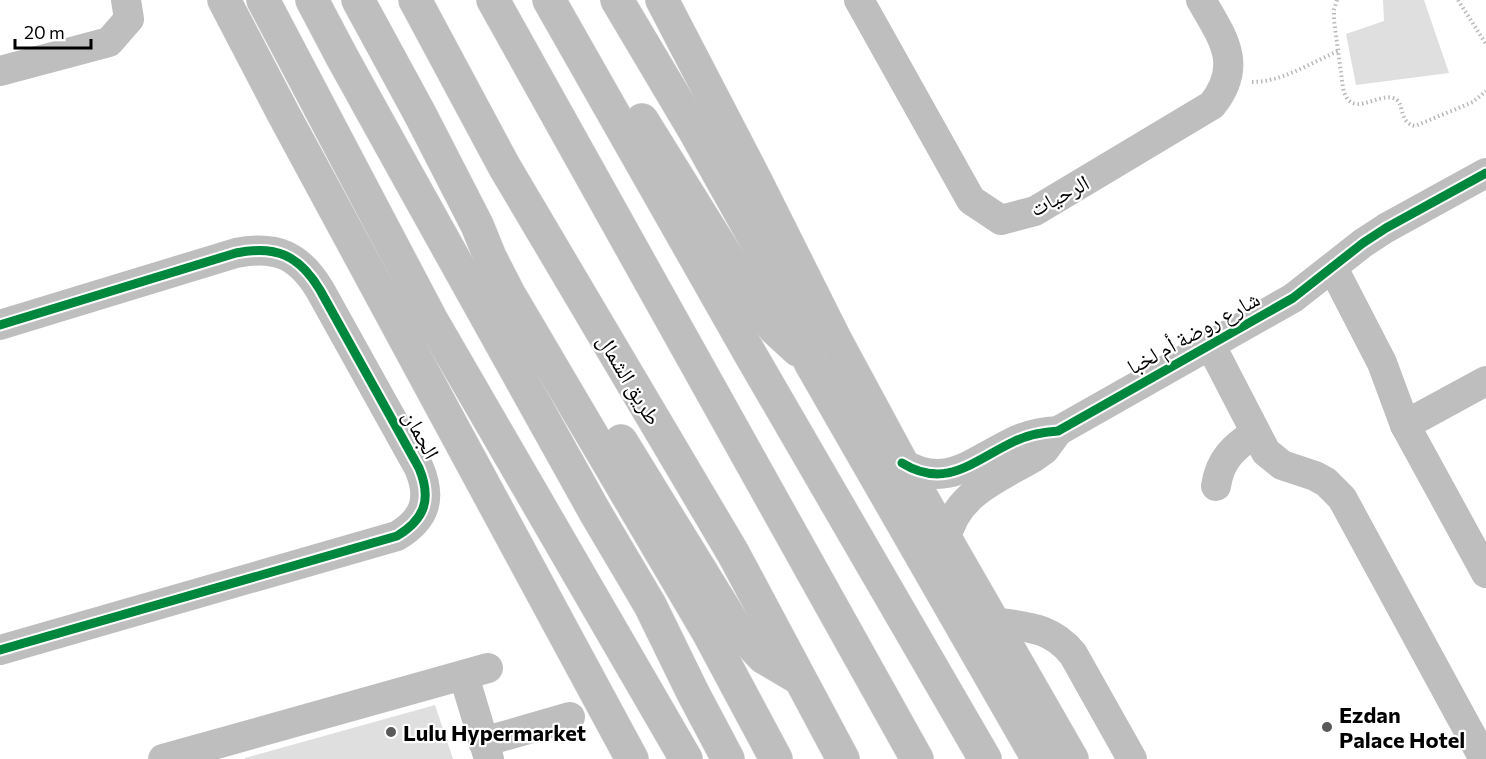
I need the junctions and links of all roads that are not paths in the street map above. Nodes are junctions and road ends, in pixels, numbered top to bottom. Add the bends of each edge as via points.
1 (126, 0) edge
2 (224, 0) edge
3 (263, 0) edge
4 (312, 0) edge
5 (358, 0) edge
6 (415, 0) edge
7 (493, 0) edge
8 (549, 0) edge
9 (556, 0) edge
10 (617, 0) edge
11 (662, 0) edge
12 (859, 0) edge
13 (1202, 0) edge
14 (0, 71) edge
15 (1486, 172) edge
16 (477, 225) junction
17 (1325, 275) junction
18 (0, 325) edge
19 (1210, 344) junction
20 (810, 362) junction
21 (1486, 381) edge
22 (1401, 416) junction
23 (1058, 431) junction
24 (1255, 433) junction
25 (902, 464) junction
26 (1216, 486) dead end
27 (946, 541) junction
28 (1486, 573) edge
29 (650, 605) junction
30 (994, 622) junction
31 (0, 650) edge
32 (798, 678) junction
33 (570, 717) dead end
34 (486, 750) edge
35 (163, 759) edge
36 (632, 759) edge
37 (686, 759) edge
38 (728, 759) edge
39 (771, 759) edge
40 (776, 759) edge
41 (843, 759) edge
42 (917, 759) edge
43 (985, 759) edge
44 (1038, 759) edge
45 (1072, 759) edge
46 (1132, 759) edge
47 (1484, 759) edge

1 - 14 street via 129,19 109,42
2 - 36 highway
3 - 37 highway via 426,310
4 - 29 highway
5 - 16 highway
6 - 32 highway, طريق الشمال via 504,166 733,553
7 - 42 highway
8 - 43 highway
9 - 20 highway via 584,28 757,305 774,328
10 - 20 highway via 769,264
11 - 25 highway
12 - 13 street, الرحيات via 972,200 1001,220 1035,211 1212,105 1222,93 1229,61 1226,44
15 - 17 street, شارع روضة أم لخبا via 1386,228
16 - 32 highway via 511,266 736,628 763,657
16 - 40 highway via 509,294 708,632
17 - 19 street, شارع روضة أم لخبا via 1293,298
17 - 22 street via 1369,369
18 - 31 street, الجمان via 236,253 256,249 276,252 309,273 419,468 426,499 411,528 397,536
19 - 23 street, شارع روضة أم لخبا
19 - 24 street
20 - 44 highway
21 - 22 street
22 - 28 street
23 - 25 street, شارع روضة أم لخبا via 1013,441 954,473 927,474
23 - 27 street, شارع روضة أم لخبا via 1044,450 968,499 953,518
24 - 26 street via 1228,454
24 - 47 street via 1274,460 1326,482 1342,498
25 - 27 highway
27 - 30 highway
29 - 38 highway
29 - 39 highway via 693,650
30 - 45 highway
30 - 46 street via 1042,630 1065,644
32 - 41 highway, طريق الشمال
33 - 34 street
34 - 35 street via 476,672

